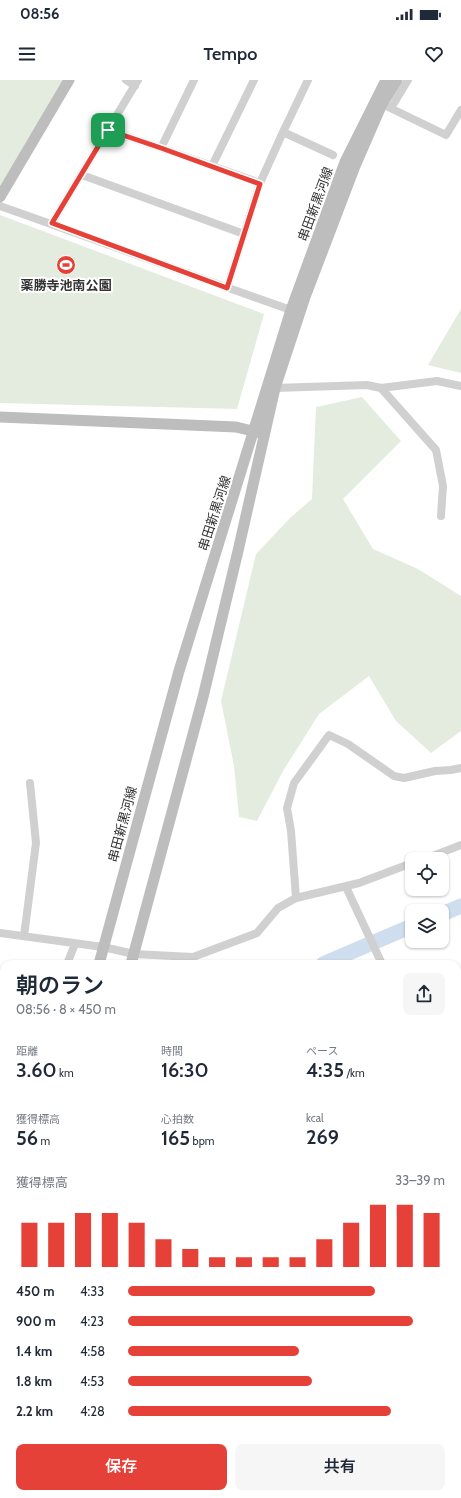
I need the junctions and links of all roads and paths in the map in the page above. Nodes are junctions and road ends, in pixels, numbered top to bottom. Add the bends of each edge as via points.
1 (69, 80) edge
2 (126, 80) edge
3 (194, 80) edge
4 (254, 80) edge
5 (308, 80) edge
6 (386, 80) edge
7 (397, 80) edge
8 (408, 80) edge
9 (137, 83) edge
10 (386, 106) junction
11 (461, 110) edge
12 (108, 130) junction
13 (283, 132) junction
14 (161, 148) junction
15 (333, 155) dead end
16 (212, 166) junction
17 (82, 175) junction
18 (260, 184) junction
19 (0, 197) edge
20 (0, 206) edge
21 (52, 223) junction
22 (244, 234) junction
23 (227, 288) junction
24 (291, 310) junction
25 (461, 386) edge
26 (275, 388) junction
27 (381, 388) junction
28 (0, 417) edge
29 (259, 432) junction
30 (441, 516) dead end
31 (461, 768) edge
32 (30, 783) dead end
33 (461, 845) edge
34 (443, 852) edge
35 (405, 866) edge
36 (346, 887) junction
37 (296, 898) junction
38 (0, 933) edge
39 (24, 936) junction
40 (75, 944) junction
41 (103, 946) junction
42 (132, 959) edge
43 (69, 960) edge
44 (99, 960) edge
45 (380, 960) edge

1 - 19 main road
2 - 9 street
3 - 14 street
4 - 16 street
5 - 13 street
6 - 24 main road, 串田新黒河線 via 345,162
7 - 10 main road, 串田新黒河線
8 - 10 street
9 - 12 street
10 - 11 street via 446,135
10 - 26 main road, 串田新黒河線 via 355,166 308,290
12 - 14 street
12 - 17 street
13 - 15 street
13 - 18 street
14 - 16 street
16 - 18 street
17 - 21 street
17 - 22 street
18 - 22 street
20 - 21 street
21 - 23 street
22 - 23 street
23 - 24 street
24 - 29 main road, 串田新黒河線
25 - 27 street via 436,381
26 - 27 street via 368,385
26 - 29 main road, 串田新黒河線
27 - 30 street via 436,450 443,486
28 - 29 main road via 236,427
29 - 41 main road, 串田新黒河線 via 179,671
29 - 42 main road, 串田新黒河線 via 238,551 203,697
31 - 37 street via 404,778 394,776 348,744 329,735 294,783 287,808 292,837
32 - 39 street via 36,843
33 - 34 street
35 - 36 street
36 - 37 street
36 - 45 street
37 - 42 street via 278,908 257,933 193,957
38 - 39 street
39 - 40 street
40 - 41 street
40 - 43 street
41 - 42 street
41 - 44 main road, 串田新黒河線

